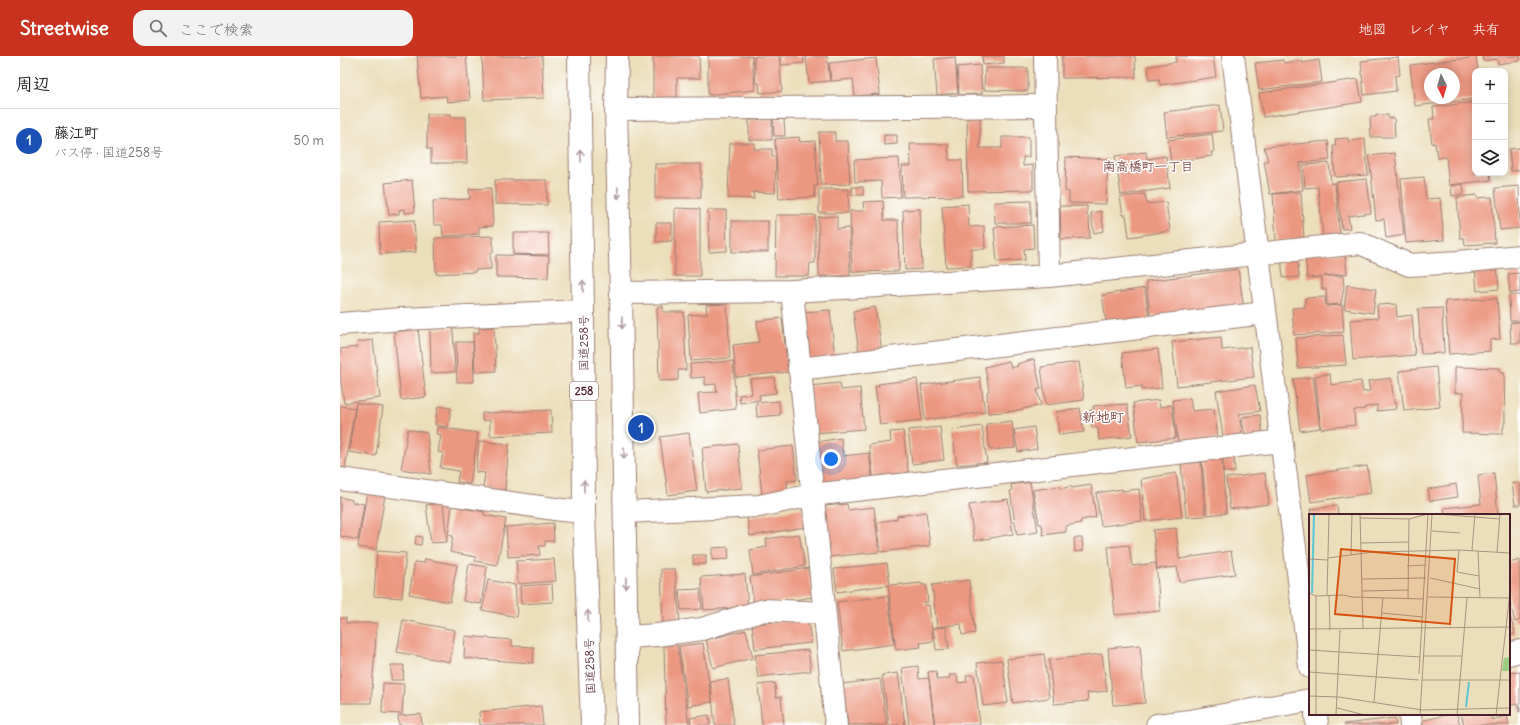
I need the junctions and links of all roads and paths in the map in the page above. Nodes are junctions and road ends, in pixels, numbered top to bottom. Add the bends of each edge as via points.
1 (579, 56) edge
2 (617, 56) edge
3 (1045, 56) edge
4 (1233, 56) edge
5 (1045, 106) junction
6 (616, 109) junction
7 (1257, 254) junction
8 (1520, 256) edge
9 (1048, 276) junction
10 (792, 291) junction
11 (621, 293) junction
12 (583, 311) junction
13 (1265, 314) junction
14 (340, 324) edge
15 (799, 369) junction
16 (1281, 441) junction
17 (340, 479) edge
18 (812, 495) junction
19 (584, 512) junction
20 (625, 512) junction
21 (824, 613) junction
22 (627, 637) junction
23 (1520, 651) edge
24 (1510, 654) edge
25 (1309, 659) edge
26 (1309, 700) edge
27 (1316, 715) edge
28 (1410, 715) edge
29 (592, 725) edge
30 (628, 725) edge
31 (836, 725) edge
32 (1157, 725) edge
33 (1317, 725) edge
34 (1411, 725) edge

12 -> 1 main road, 国道258号 / 258
2 - 6 main road
3 - 5 main road
4 - 7 main road
5 - 6 main road
5 - 9 main road
6 -> 11 main road
7 - 8 main road via 1360,243 1409,265
7 - 9 main road
7 - 13 main road
9 - 10 main road
10 - 11 main road
10 - 15 main road
11 -> 20 main road
12 - 14 main road
19 -> 12 main road, 国道258号 / 258
13 - 15 main road
13 - 16 main road
15 - 18 main road
16 - 18 main road
16 - 25 main road
17 - 19 main road
18 - 20 main road via 759,506
18 - 21 main road
29 -> 19 main road, 国道258号 / 258
20 -> 22 main road
21 - 22 main road via 764,610 702,629
21 - 31 main road
22 - 30 main road
23 - 24 main road
26 - 32 main road
27 - 33 main road
28 - 34 main road

